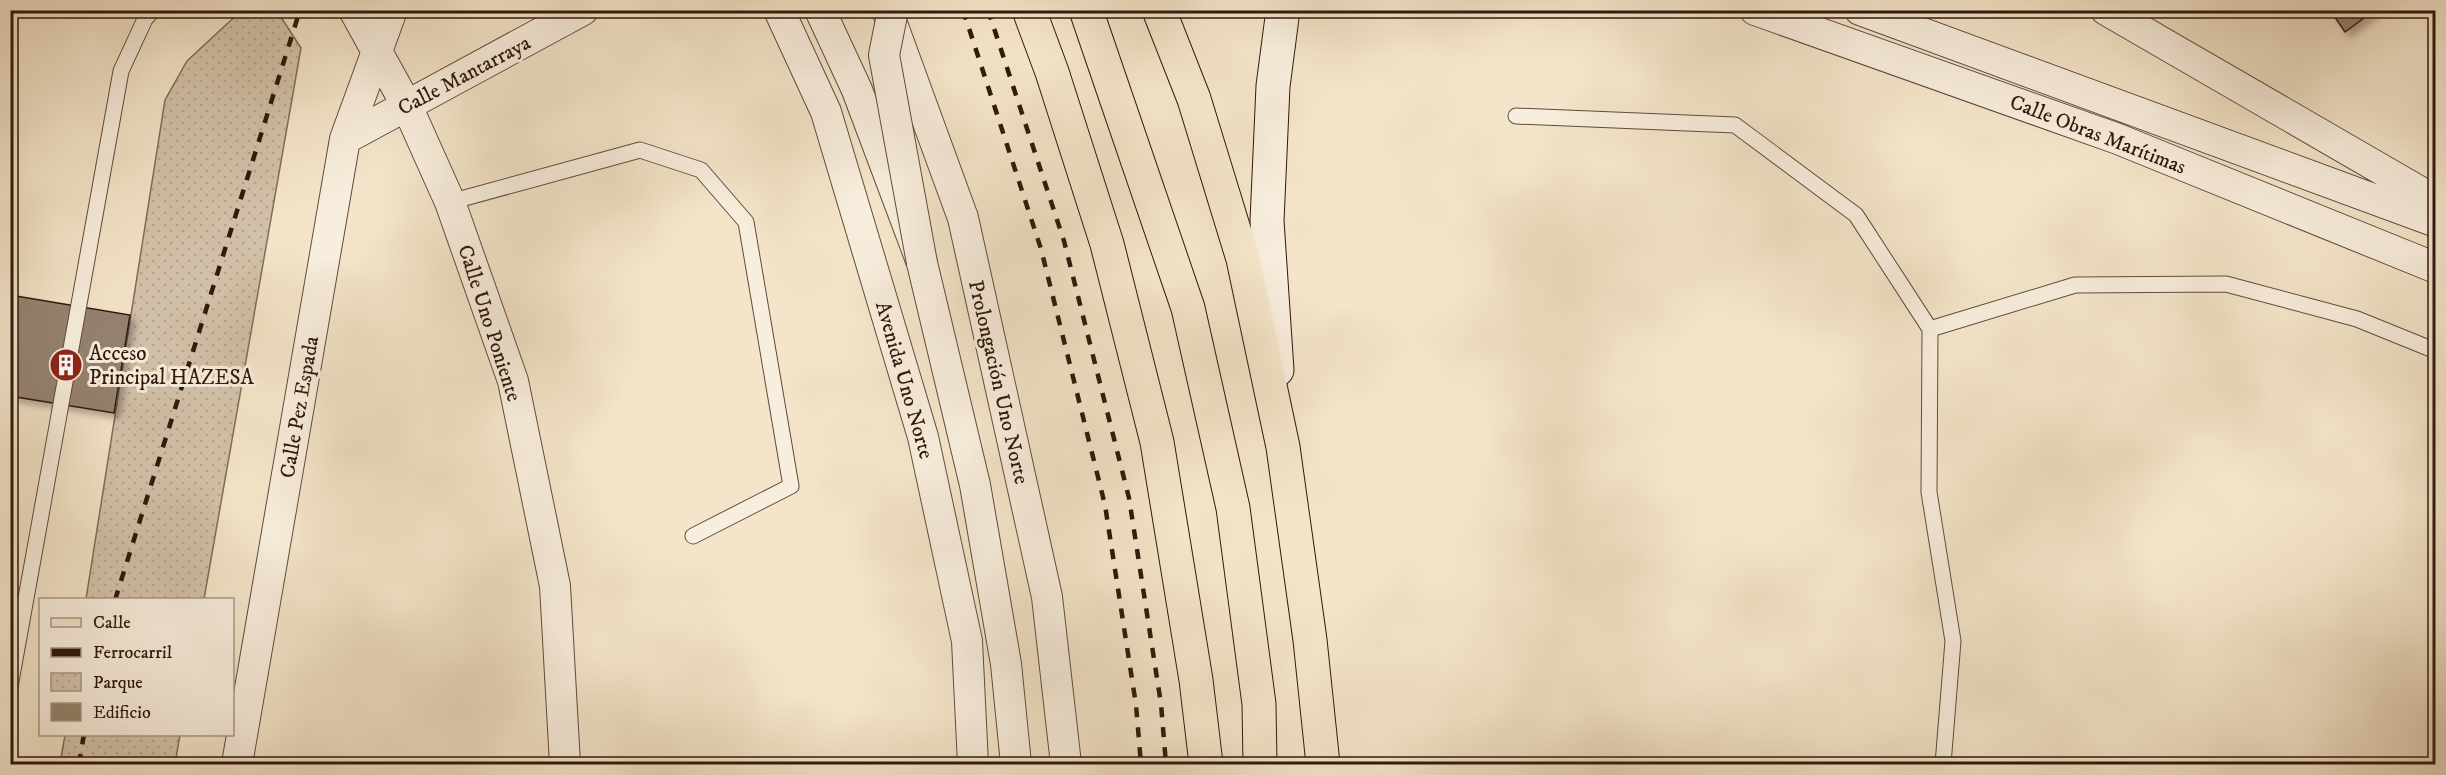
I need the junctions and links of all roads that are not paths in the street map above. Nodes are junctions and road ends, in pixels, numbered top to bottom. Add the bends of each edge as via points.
1 (153, 10) edge
2 (354, 10) edge
3 (392, 10) edge
4 (583, 10) edge
5 (778, 10) edge
6 (820, 10) edge
7 (887, 10) edge
8 (893, 10) edge
9 (1029, 10) edge
10 (1086, 10) edge
11 (1159, 10) edge
12 (1283, 10) edge
13 (1755, 10) edge
14 (1860, 10) edge
15 (2106, 10) edge
16 (378, 53) junction
17 (407, 106) junction
18 (1516, 116) dead end
19 (345, 139) junction
20 (2436, 201) edge
21 (450, 202) junction
22 (2436, 222) edge
23 (922, 262) junction
24 (2436, 268) edge
25 (1930, 329) junction
26 (2436, 351) edge
27 (1283, 447) junction
28 (693, 536) dead end
29 (10, 687) edge
30 (237, 765) edge
31 (565, 765) edge
32 (973, 765) edge
33 (1016, 765) edge
34 (1066, 765) edge
35 (1206, 765) edge
36 (1260, 765) edge
37 (1323, 765) edge
38 (1943, 765) edge

1 - 29 lane via 121,71
2 - 16 street, Calle Uno Poniente
3 - 16 street, Calle Pez Espada
4 - 17 street, Calle Mantarraya
5 - 32 street, Avenida Uno Norte via 826,112 923,437 968,640
6 - 23 street, bridge via 857,90
7 - 34 street, Prolongación Uno Norte via 963,218 1047,597
8 - 23 street, bridge via 884,55
9 - 35 main road via 1107,244 1157,442
10 - 36 main road via 1188,308 1233,508 1259,704
11 - 27 main road via 1194,99 1243,259
12 - 27 street via 1273,86 1267,221
13 - 24 street, Calle Obras Marítimas via 2118,139
14 - 22 street
15 - 20 street
16 - 17 street, Calle Uno Poniente
16 - 19 street, Calle Pez Espada
17 - 19 street, Calle Mantarraya
17 - 21 street, Calle Uno Poniente
18 - 25 lane via 1735,124 1856,215
19 - 30 street, Calle Pez Espada
21 - 28 lane via 640,150 701,170 746,222 791,486
21 - 31 street, Calle Uno Poniente via 513,381 555,586
23 - 33 street via 975,485 1006,664
25 - 26 lane via 2075,285 2226,284 2357,319
25 - 38 lane via 1929,492 1953,641
27 - 37 main road

